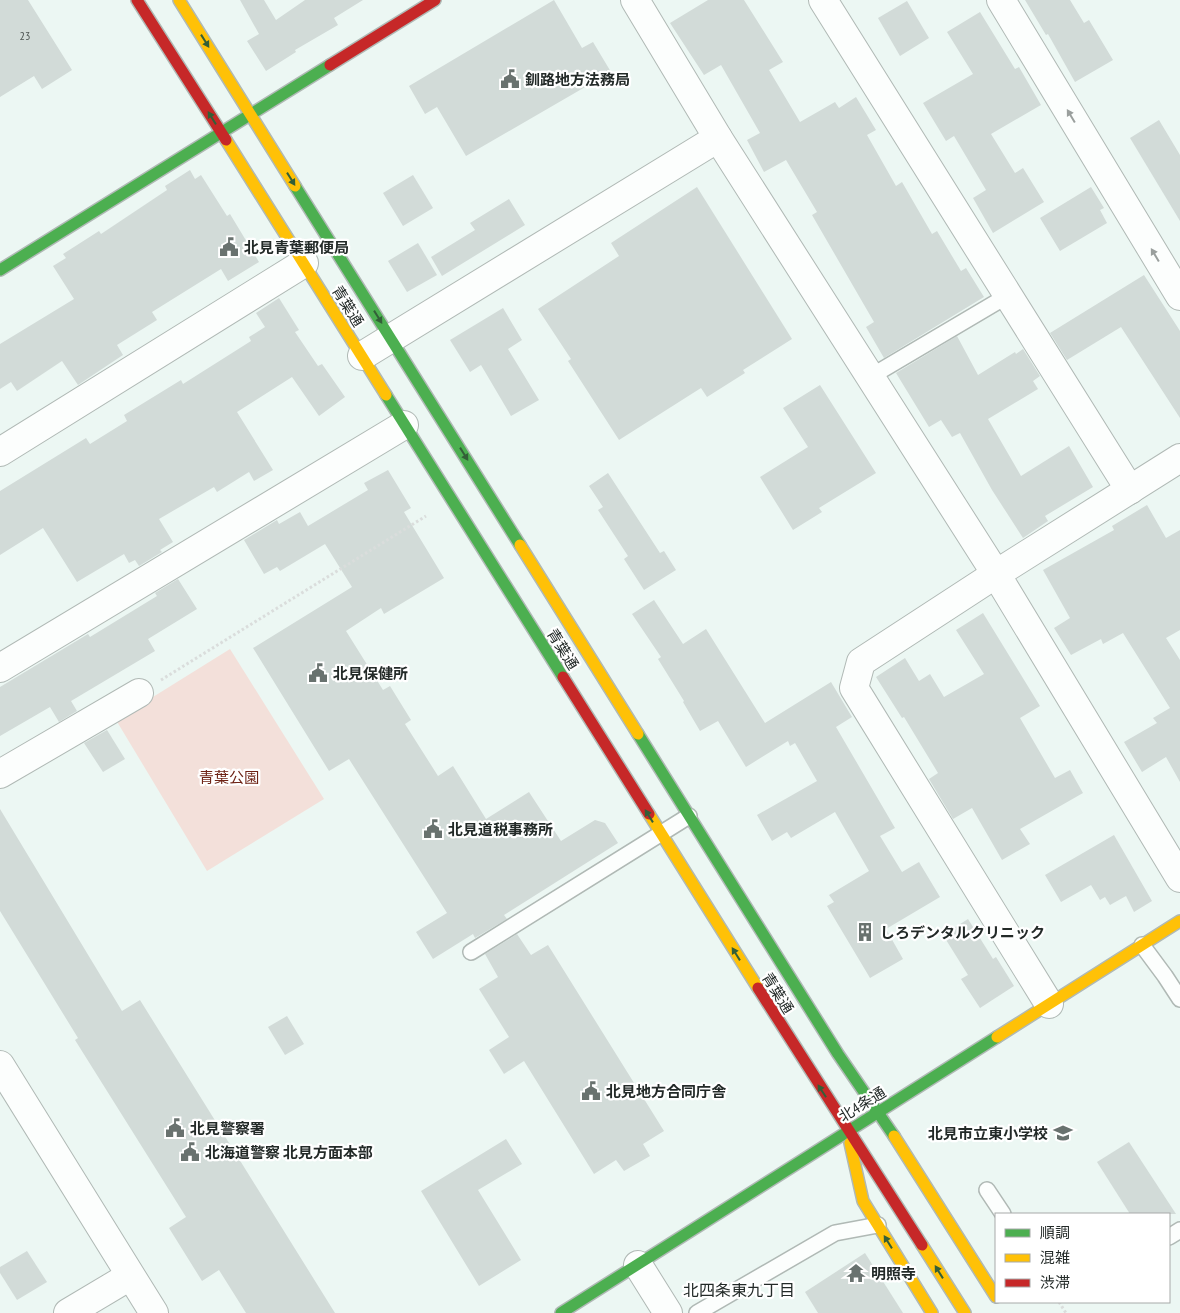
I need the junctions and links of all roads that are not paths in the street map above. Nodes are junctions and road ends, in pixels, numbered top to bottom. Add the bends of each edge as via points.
1 (138, 0) edge
2 (179, 0) edge
3 (434, 0) edge
4 (635, 0) edge
5 (823, 0) edge
6 (1001, 0) edge
7 (251, 114) junction
8 (222, 134) junction
9 (718, 138) junction
10 (304, 263) junction
11 (0, 270) edge
12 (1007, 296) junction
13 (1180, 296) edge
14 (390, 338) junction
15 (362, 356) junction
16 (870, 377) junction
17 (404, 425) junction
18 (0, 452) edge
19 (1180, 458) edge
20 (1130, 490) junction
21 (996, 574) junction
22 (0, 668) edge
23 (139, 693) road end
24 (0, 774) edge
25 (689, 816) junction
26 (661, 834) junction
27 (1180, 878) edge
28 (1180, 921) edge
29 (1142, 945) junction
30 (471, 952) dead end
31 (1180, 999) edge
32 (1049, 1004) junction
33 (0, 1065) edge
34 (878, 1112) junction
35 (848, 1130) junction
36 (987, 1190) dead end
37 (1002, 1213) edge
38 (878, 1225) junction
39 (638, 1265) junction
40 (130, 1276) junction
41 (995, 1295) edge
42 (68, 1313) edge
43 (154, 1313) edge
44 (561, 1313) edge
45 (668, 1313) edge
46 (697, 1313) edge
47 (932, 1313) edge
48 (965, 1313) edge

8 -> 1 street, 青葉通
2 -> 7 street, 青葉通
3 - 7 street
4 - 9 street
5 - 12 street
13 -> 6 street
7 - 8 street
7 -> 14 street, 青葉通
8 - 10 street, 青葉通
8 - 11 street
9 - 14 street
9 - 16 street
10 - 15 street, 青葉通
10 - 18 street
12 - 16 lane
12 - 20 street
14 - 15 street
14 -> 25 street, 青葉通
15 - 17 street, 青葉通
16 - 21 street
17 - 22 street
26 -> 17 street, 青葉通
19 - 20 street
20 - 21 street
21 - 27 street
21 - 32 street via 862,662 854,688
23 - 24 street
25 - 26 lane
25 - 34 street, 青葉通 via 838,1054
26 - 30 lane
35 -> 26 street, 青葉通
28 - 29 street, 北4条通
29 - 31 lane
29 - 32 street, 北4条通
32 - 34 street, 北4条通
33 - 40 street
34 - 35 street, 北4条通
34 - 41 street, 青葉通
35 - 38 street via 862,1201
35 - 39 street, 北4条通
48 -> 35 street, 青葉通
36 - 37 lane
38 - 46 lane via 835,1233
47 -> 38 street
39 - 44 street, 北4条通
39 - 45 street
40 - 42 street
40 - 43 street

